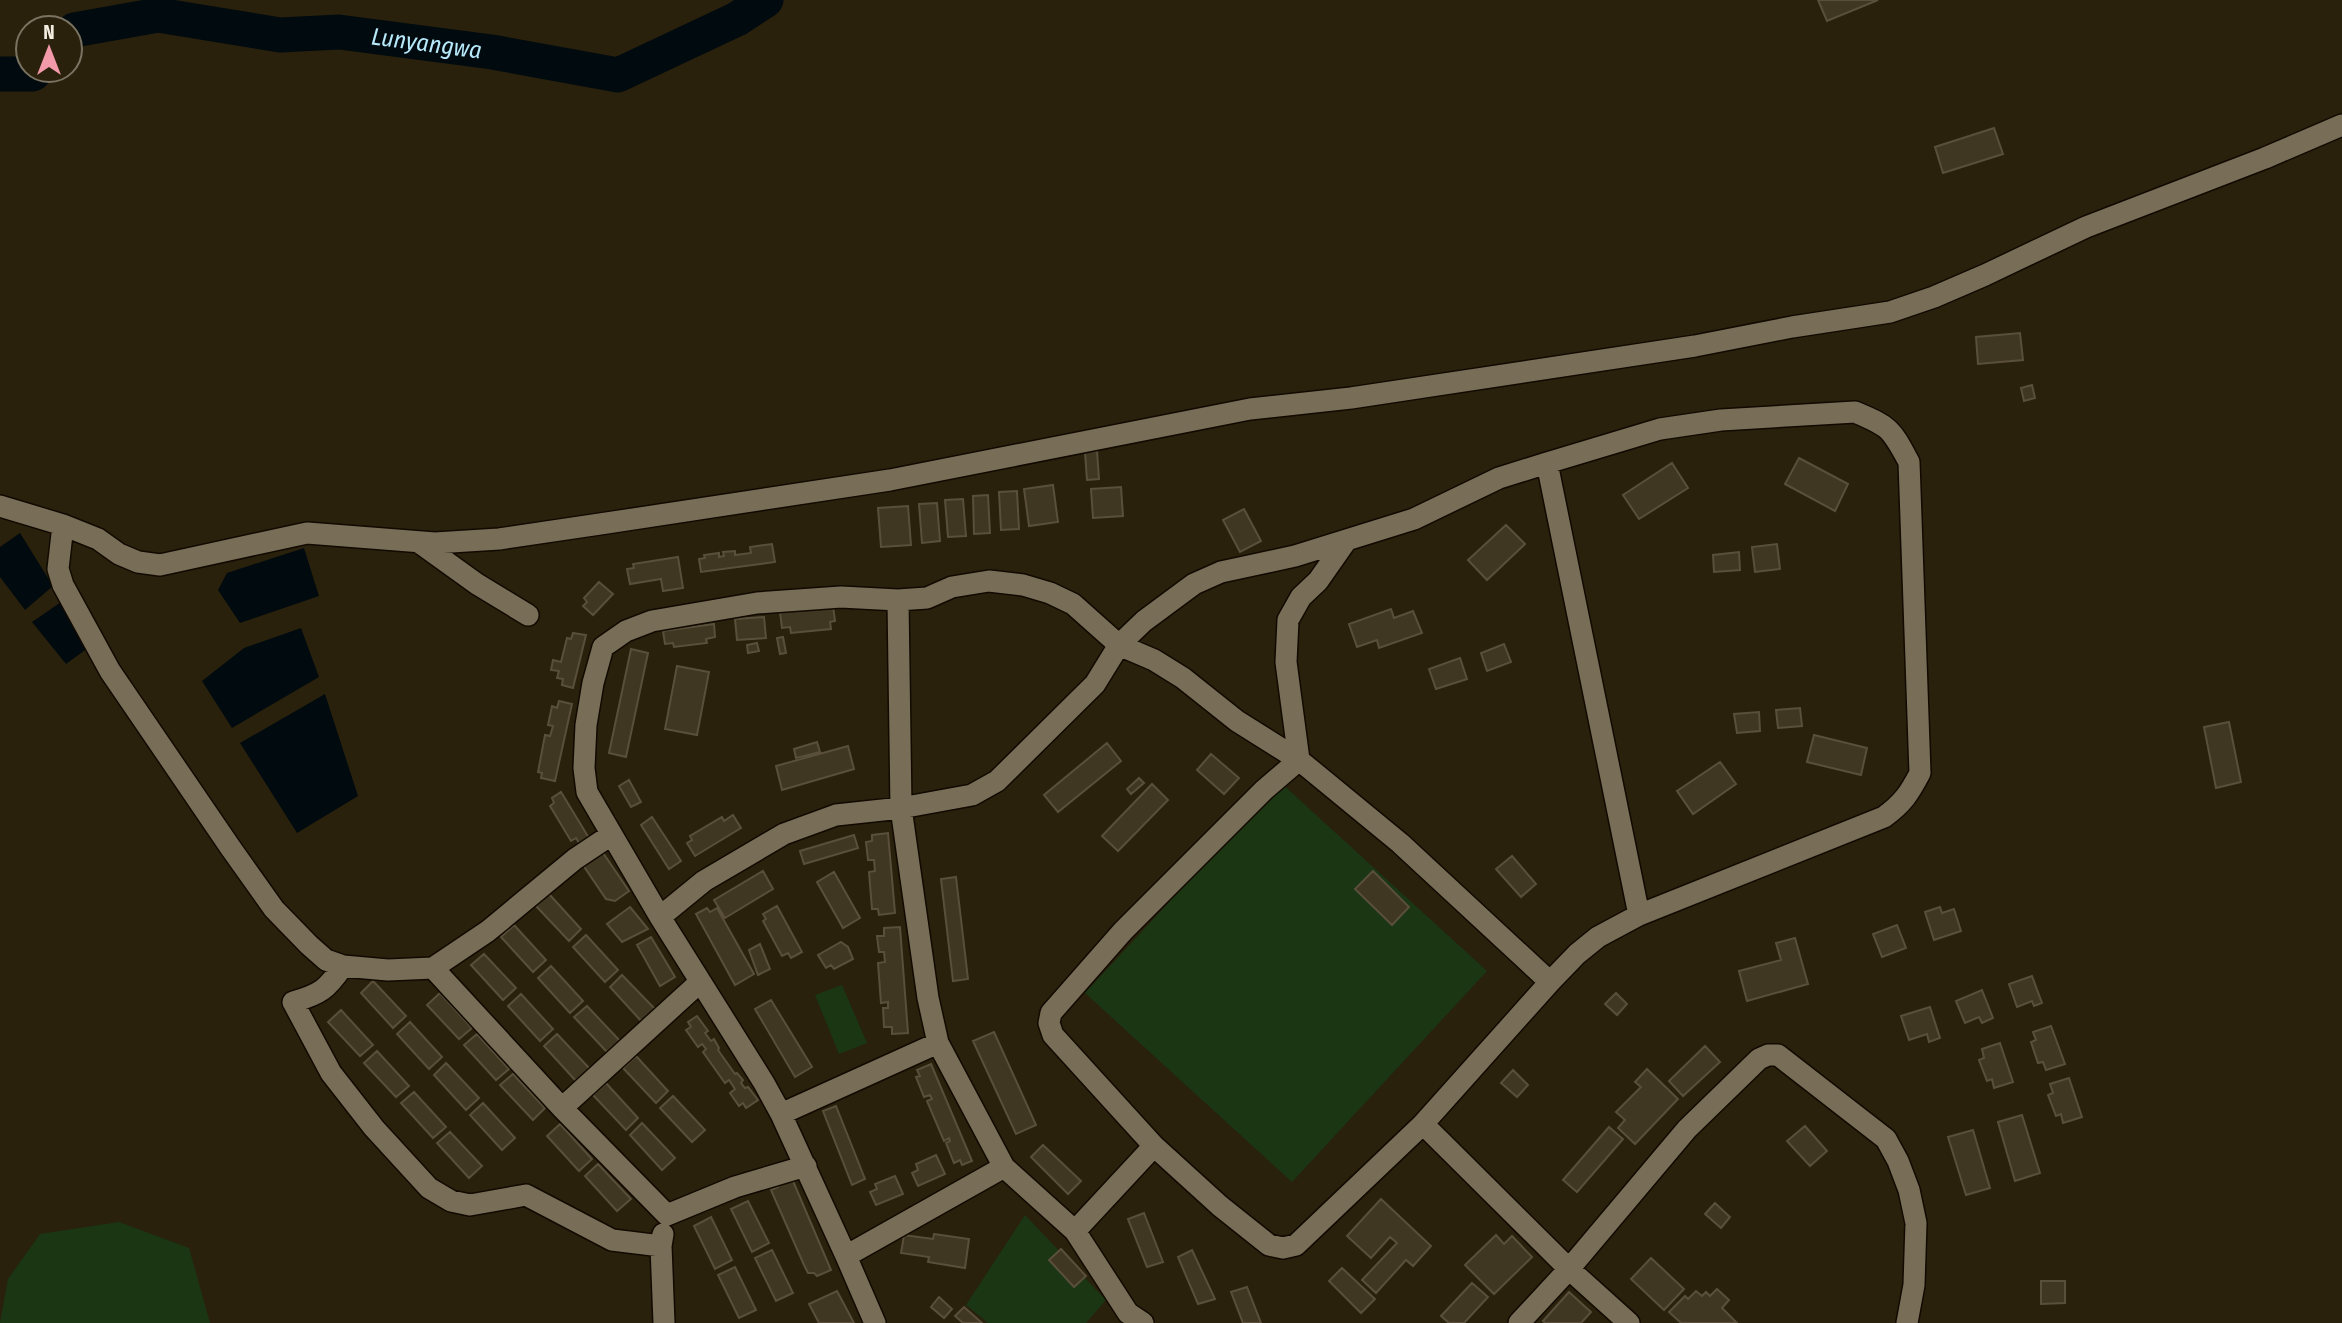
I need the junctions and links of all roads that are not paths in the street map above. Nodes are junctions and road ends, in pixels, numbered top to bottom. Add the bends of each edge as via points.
1 (2342, 125) edge
2 (1547, 463) junction
3 (0, 506) edge
4 (63, 525) junction
5 (1346, 541) junction
6 (420, 543) junction
7 (898, 600) junction
8 (528, 615) dead end
9 (1119, 645) junction
10 (1300, 760) junction
11 (901, 808) junction
12 (611, 835) junction
13 (1639, 915) junction
14 (660, 917) junction
15 (343, 966) junction
16 (433, 968) junction
17 (700, 982) junction
18 (1550, 982) junction
19 (938, 1043) junction
20 (562, 1108) junction
21 (781, 1114) junction
22 (1423, 1124) junction
23 (1154, 1146) junction
24 (806, 1166) junction
25 (1003, 1167) junction
26 (667, 1215) junction
27 (1075, 1231) junction
28 (661, 1246) junction
29 (846, 1256) junction
30 (1569, 1269) junction
31 (1130, 1320) edge
32 (664, 1323) edge
33 (875, 1323) edge
34 (1519, 1323) edge
35 (1629, 1323) edge
36 (1907, 1323) edge

1 - 6 street via 2086,227 1934,297 1890,312 1695,346 1250,410 890,480 499,539
2 - 5 street via 1499,478 1414,519
2 - 13 street
2 - 13 street via 1660,429 1721,420 1855,412 1890,428 1909,462 1920,773 1910,792 1884,817
3 - 4 street
4 - 6 street via 138,562 160,565 307,533
4 - 15 street via 58,569 63,585 110,671 274,909 326,960
5 - 9 street via 1221,572 1194,584
5 - 10 street via 1288,620 1286,662
6 - 8 street
7 - 9 street via 927,598 989,580 1023,585 1073,604
7 - 11 street
7 - 12 street via 807,599 685,614 625,631 603,647 586,725 584,768 587,792
9 - 10 street via 1183,678 1237,721
9 - 11 street via 1095,684 997,781 972,795
10 - 18 street via 1400,844
10 - 23 street via 1132,922 1051,1013 1053,1035
11 - 14 street via 836,815 784,834 704,881
11 - 19 street
12 - 14 street
12 - 16 street
13 - 18 street via 1598,937
14 - 17 street
15 - 16 street
15 - 28 street via 327,988 293,1002 331,1073 429,1188 451,1201 470,1205 526,1195 612,1240
16 - 20 street
17 - 20 street
17 - 21 street
18 - 22 street
19 - 21 street
19 - 25 street
20 - 26 street
21 - 24 street
22 - 23 street via 1296,1245 1283,1248 1269,1245
22 - 30 street
23 - 27 street
24 - 26 street via 735,1187
24 - 29 street
25 - 27 street
25 - 29 street
26 - 28 street
27 - 31 street
28 - 32 street
29 - 33 street
30 - 34 street
30 - 35 street
30 - 36 street via 1687,1129 1759,1059 1778,1055 1886,1139 1898,1161 1916,1223 1914,1285

